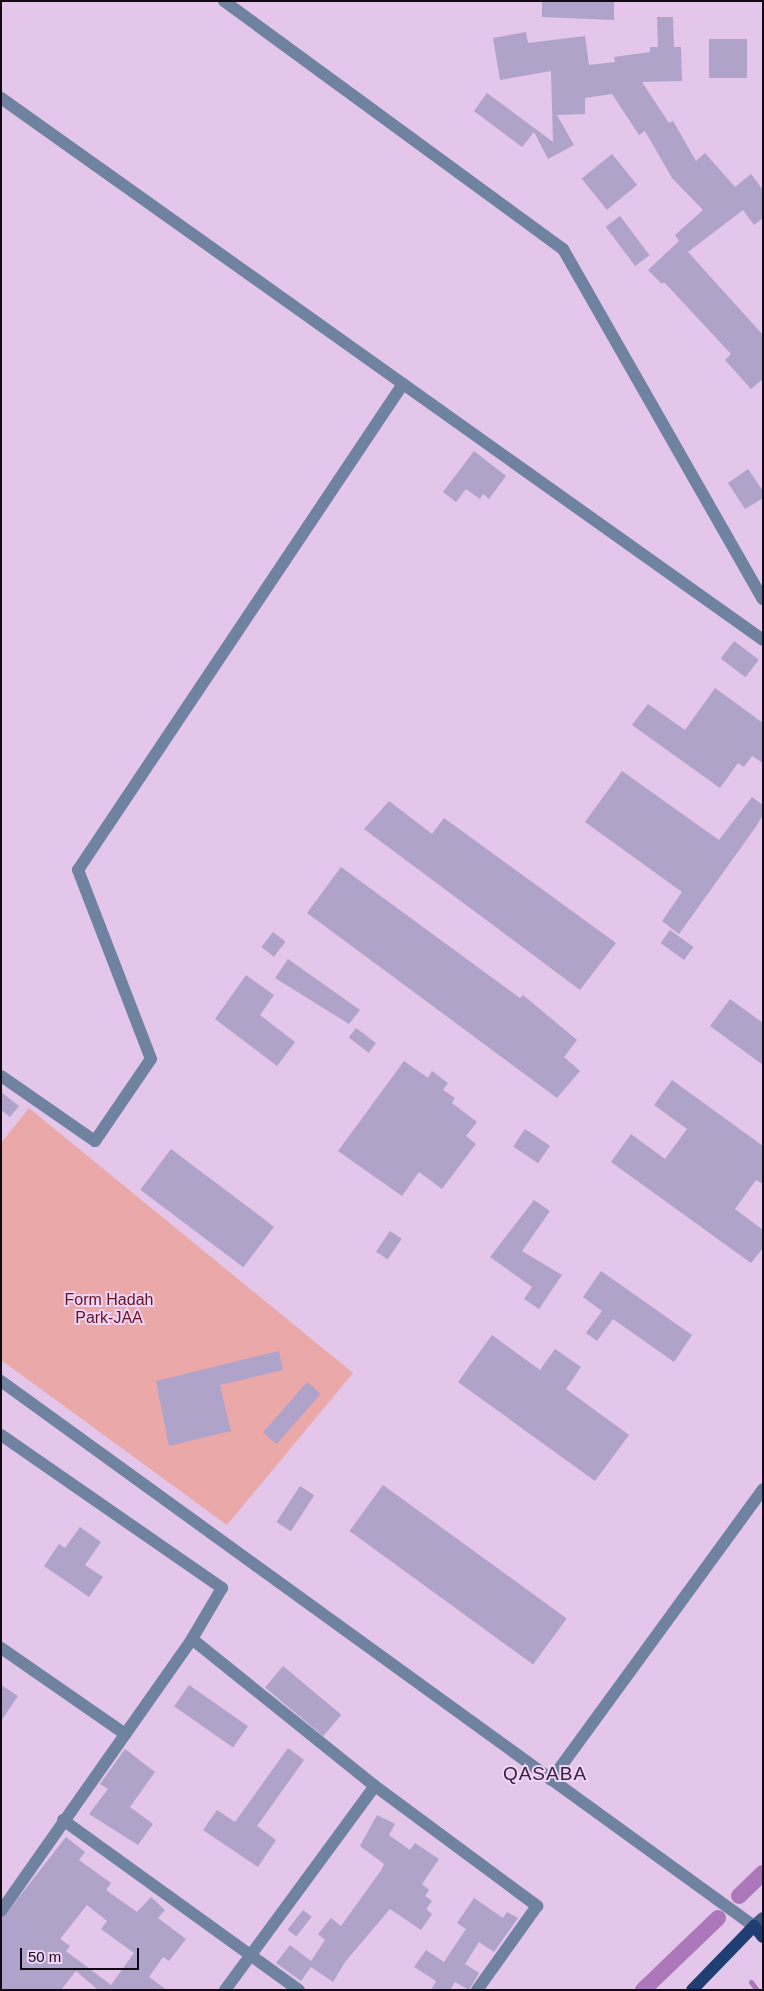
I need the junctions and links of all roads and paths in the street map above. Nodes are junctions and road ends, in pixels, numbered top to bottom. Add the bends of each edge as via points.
1 (224, 1) edge
2 (1, 98) edge
3 (403, 384) junction
4 (763, 599) edge
5 (763, 640) edge
6 (1, 1076) edge
7 (1, 1381) edge
8 (1, 1435) edge
9 (763, 1489) edge
10 (192, 1640) junction
11 (1, 1648) edge
12 (125, 1734) junction
13 (551, 1780) junction
14 (375, 1786) junction
15 (63, 1820) junction
16 (1, 1911) edge
17 (758, 1922) edge
18 (763, 1937) edge
19 (251, 1954) junction
20 (225, 1990) edge
21 (299, 1990) edge
22 (478, 1990) edge
23 (693, 1990) edge

1 - 4 street via 563,249
2 - 3 street
3 - 5 street
3 - 6 street via 78,870 151,1059 95,1140
7 - 13 street
8 - 10 street via 222,1588
9 - 13 street
10 - 12 street
10 - 14 street
11 - 12 street
12 - 15 street
13 - 17 street
14 - 19 street
14 - 22 street via 537,1906
15 - 16 street
15 - 19 street
17 - 18 main road
17 - 23 main road
19 - 20 street
19 - 21 street

